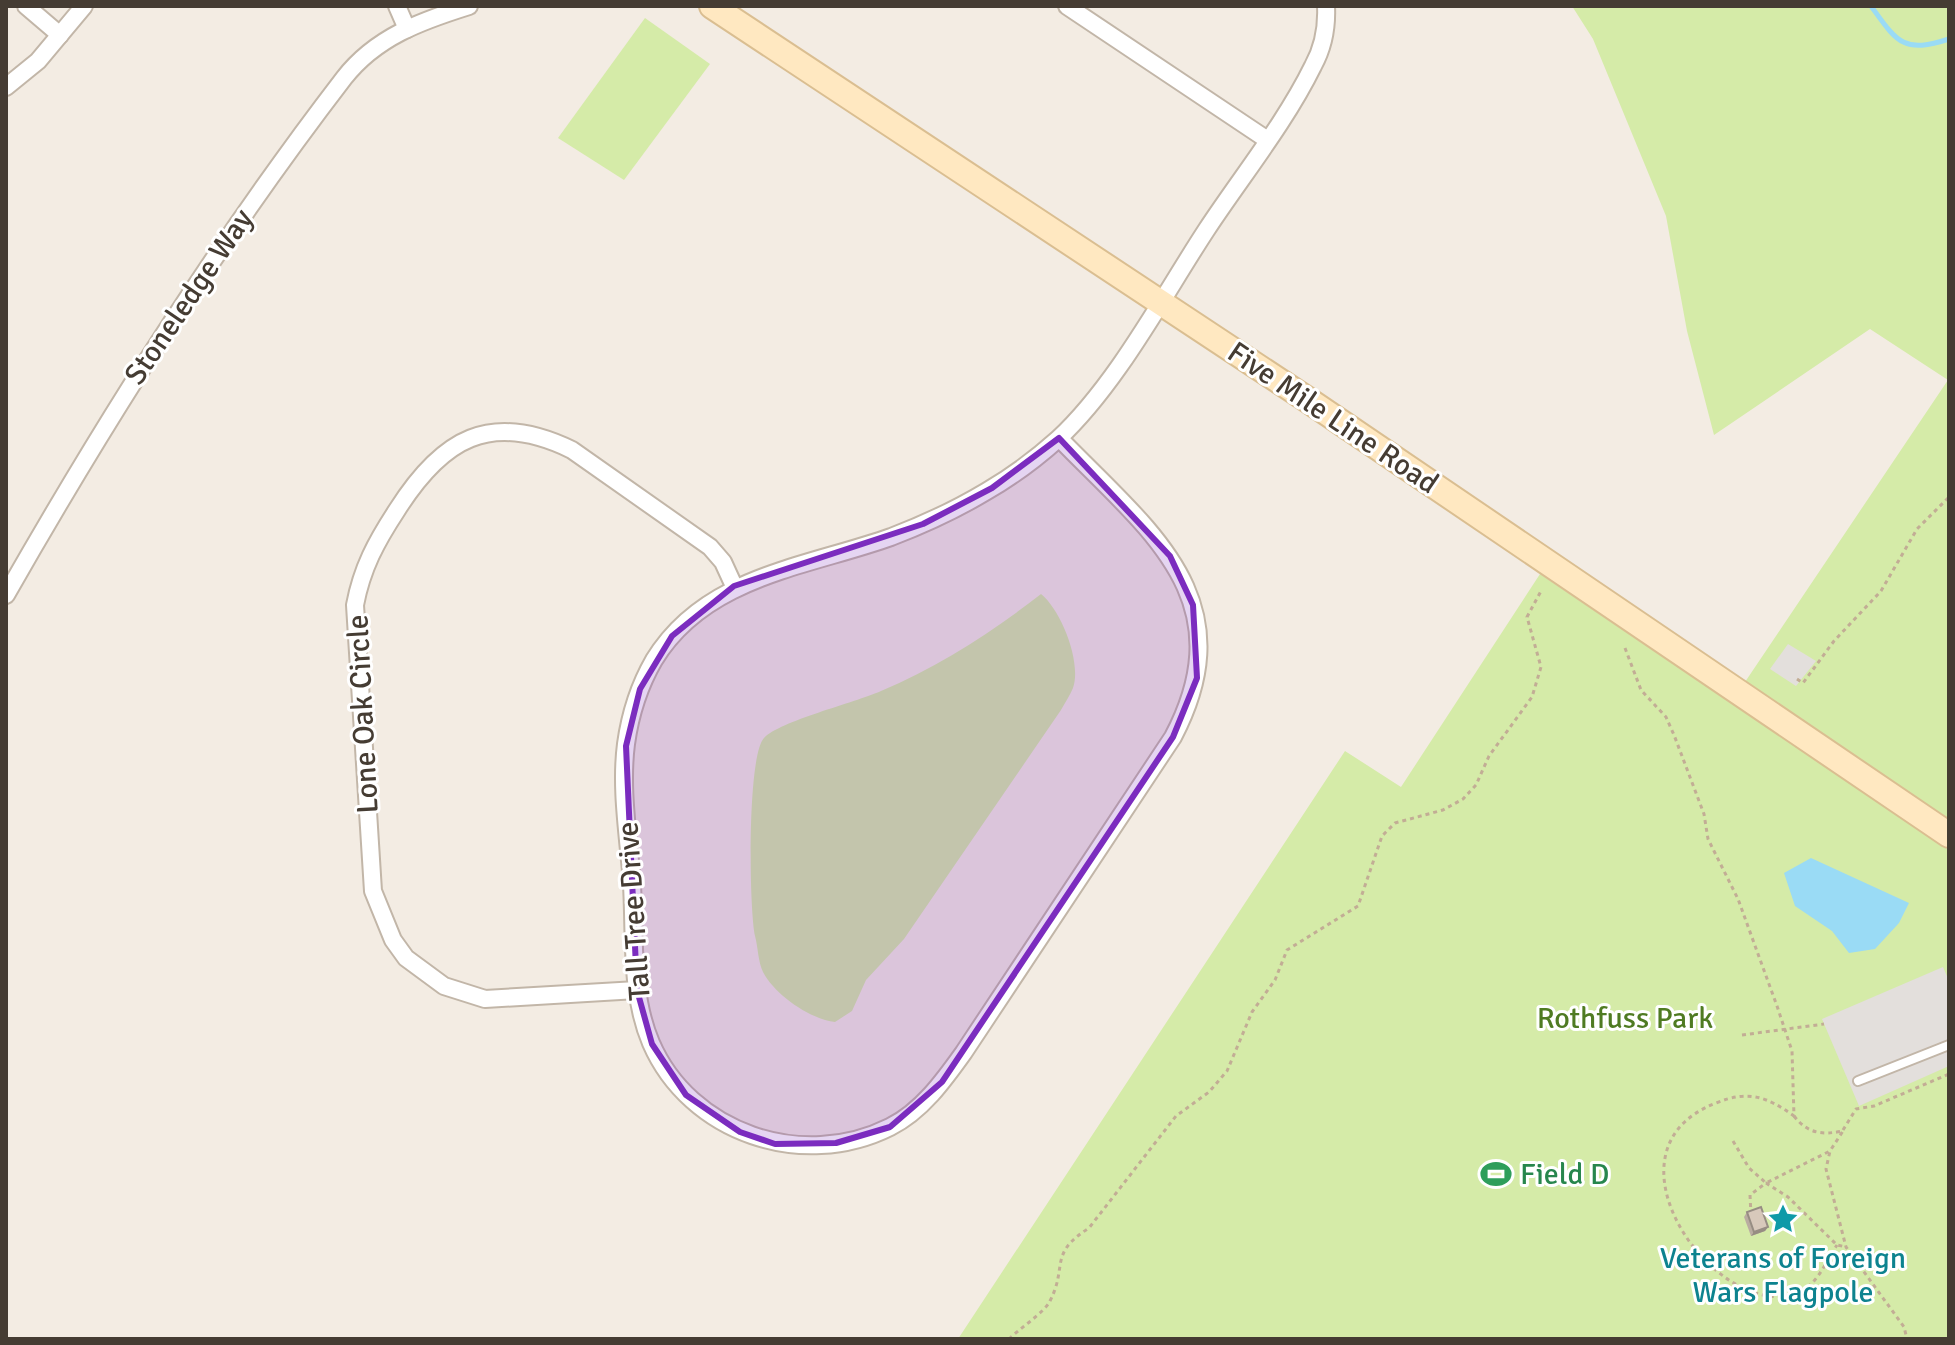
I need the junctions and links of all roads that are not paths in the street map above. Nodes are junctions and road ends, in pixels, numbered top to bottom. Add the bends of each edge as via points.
1 (26, 6) edge
2 (84, 6) edge
3 (397, 6) edge
4 (469, 6) edge
5 (712, 6) edge
6 (1067, 6) edge
7 (1326, 6) edge
8 (407, 29) junction
9 (60, 35) junction
10 (6, 87) edge
11 (1266, 139) junction
12 (1159, 302) junction
13 (1059, 438) junction
14 (734, 586) junction
15 (6, 595) edge
16 (1949, 835) edge
17 (637, 990) junction
18 (1949, 1045) edge
19 (1858, 1081) dead end

1 - 9 street
2 - 9 street
3 - 8 street
4 - 8 street, Stoneledge Way
5 - 12 main road, Five Mile Line Road
6 - 11 street
7 - 11 street, Tall Tree Drive via 1325,32 1314,65
8 - 15 street, Stoneledge Way via 357,62 241,218 96,437
9 - 10 street
11 - 12 street, Tall Tree Drive
12 - 13 street, Tall Tree Drive via 1114,370
12 - 16 main road, Five Mile Line Road
13 - 14 street, Tall Tree Drive via 992,488 923,524
13 - 17 street, Tall Tree Drive via 1170,556 1193,605 1197,678 1173,737 942,1082 890,1127 836,1143 775,1144 740,1132 686,1095 652,1044
14 - 17 street, Tall Tree Drive via 672,636 645,679 632,716 625,783
14 - 17 street, Lone Oak Circle via 710,547 572,450 551,439 506,431 439,455 371,549 360,580 355,605 373,891 393,940 424,974 462,994 485,999
18 - 19 lane

